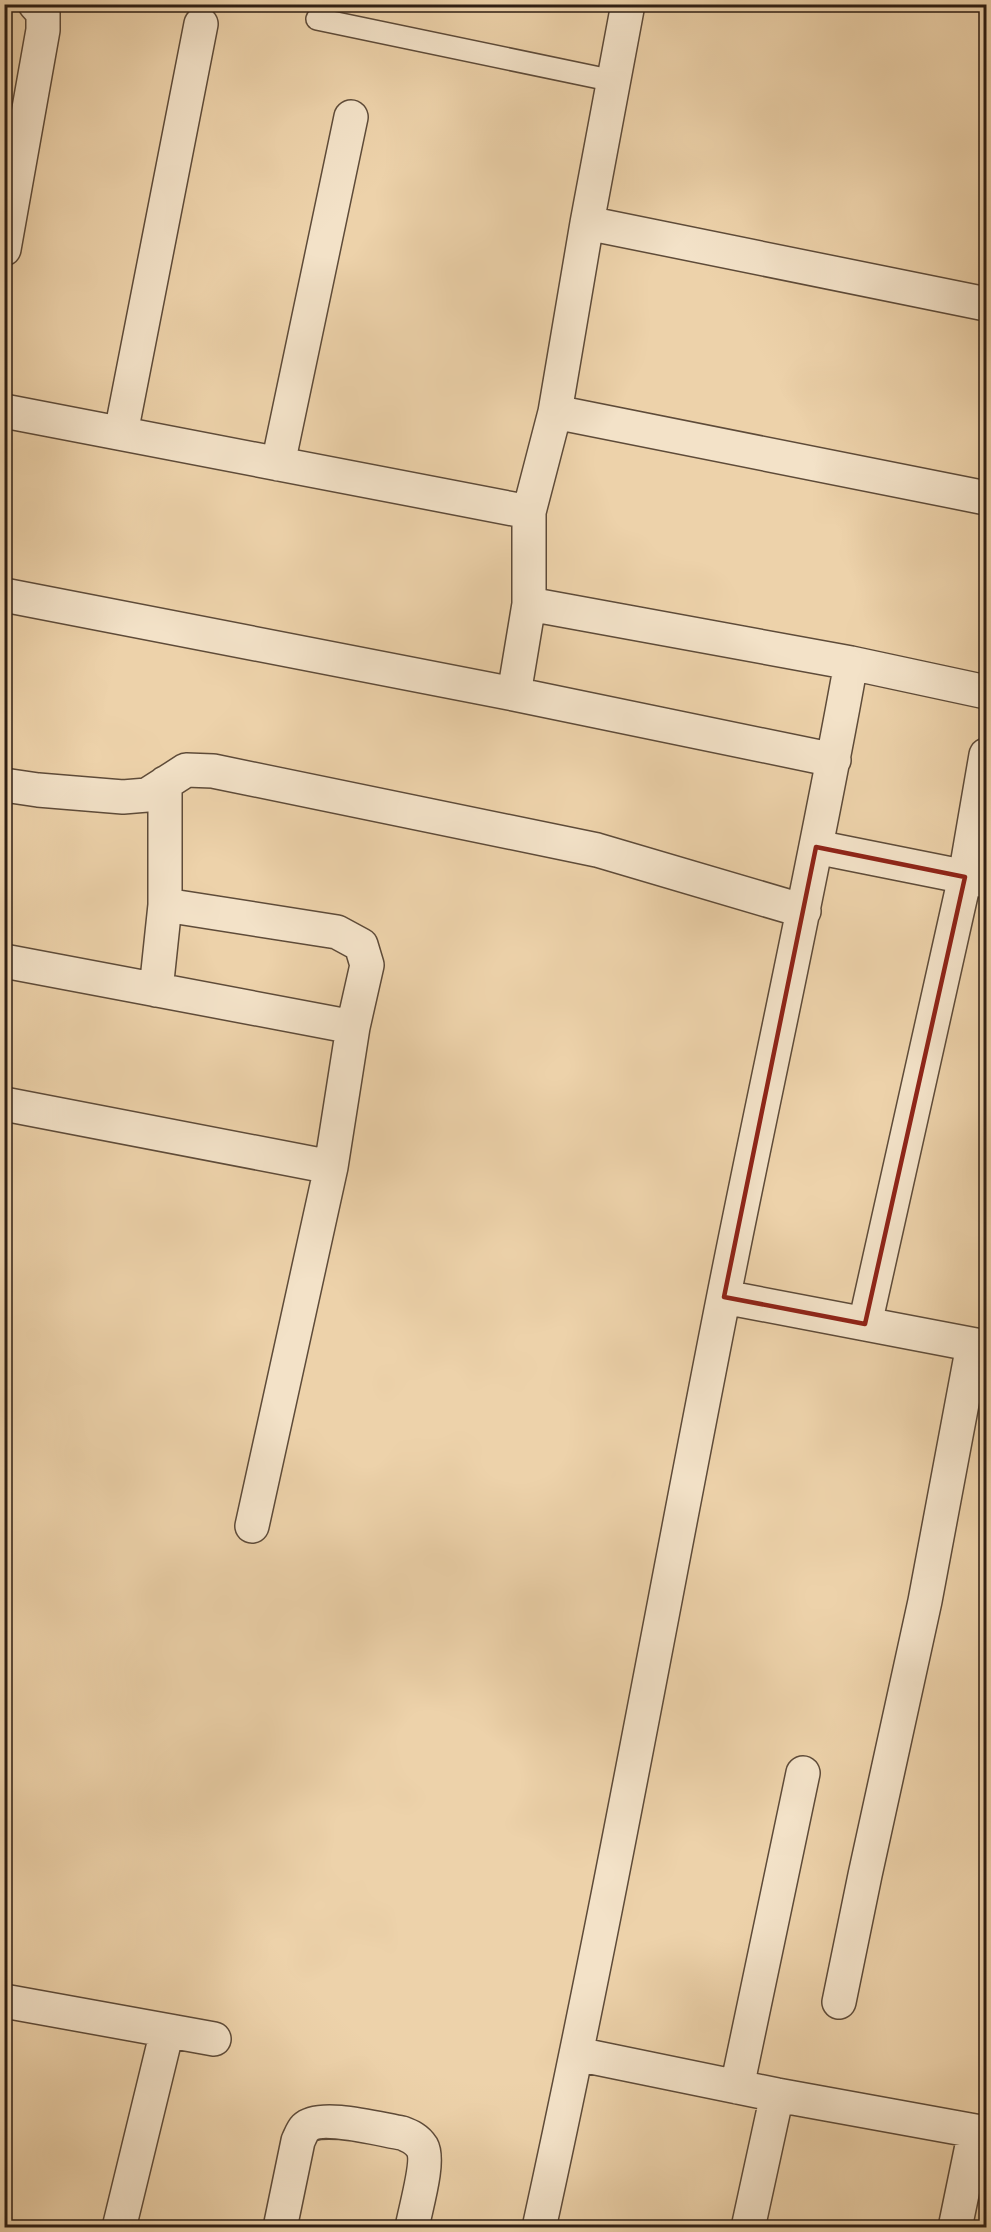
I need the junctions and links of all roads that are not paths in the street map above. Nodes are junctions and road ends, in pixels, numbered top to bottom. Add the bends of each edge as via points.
1 (35, 4) edge
2 (628, 4) edge
3 (317, 19) dead end
4 (201, 24) dead end
5 (614, 81) junction
6 (351, 117) dead end
7 (587, 223) junction
8 (4, 249) edge
9 (987, 304) edge
10 (4, 411) edge
11 (555, 412) junction
12 (121, 433) junction
13 (278, 464) junction
14 (987, 498) edge
15 (529, 512) junction
16 (4, 595) edge
17 (529, 604) junction
18 (851, 663) junction
19 (987, 692) edge
20 (514, 694) junction
21 (987, 755) edge
22 (834, 760) junction
23 (165, 783) junction
24 (4, 785) edge
25 (816, 847) junction
26 (976, 879) edge
27 (165, 905) junction
28 (804, 911) junction
29 (4, 961) edge
30 (156, 990) junction
31 (353, 1027) junction
32 (4, 1104) edge
33 (331, 1167) junction
34 (724, 1297) junction
35 (865, 1324) junction
36 (980, 1346) edge
37 (252, 1526) dead end
38 (803, 1773) dead end
39 (4, 2001) edge
40 (839, 2002) dead end
41 (167, 2031) junction
42 (214, 2038) dead end
43 (577, 2054) junction
44 (737, 2087) junction
45 (777, 2095) junction
46 (981, 2132) edge
47 (119, 2228) edge
48 (280, 2228) edge
49 (412, 2228) edge
50 (539, 2228) edge
51 (748, 2228) edge
52 (955, 2228) edge

1 - 8 street via 43,13 43,30
2 - 5 street
3 - 5 lane
4 - 12 street
5 - 7 street
6 - 13 street
7 - 9 street
7 - 11 street
10 - 12 street
11 - 14 street
11 - 15 street
12 - 13 street
13 - 15 street
15 - 17 street
16 - 20 street
17 - 18 street
17 - 20 street
18 - 19 street
18 - 22 street
20 - 22 street
21 - 26 street
22 - 25 street
23 - 24 street via 147,795 123,797
23 - 27 street
23 - 28 street via 186,770 213,771 597,850
25 - 26 street
25 - 28 street
26 - 35 street
27 - 30 street
27 - 31 street via 337,932 361,945 367,965
28 - 34 street
29 - 30 street
30 - 31 street
31 - 33 street
32 - 33 street
33 - 37 street
34 - 35 street
34 - 43 street
35 - 36 street
36 - 40 street
38 - 44 street
39 - 41 street
41 - 42 street
41 - 47 street
43 - 44 street
43 - 50 street
44 - 45 street
45 - 46 street
45 - 51 street
46 - 52 street
48 - 49 street via 298,2141 304,2128 315,2122 413,2137 423,2148 424,2164

